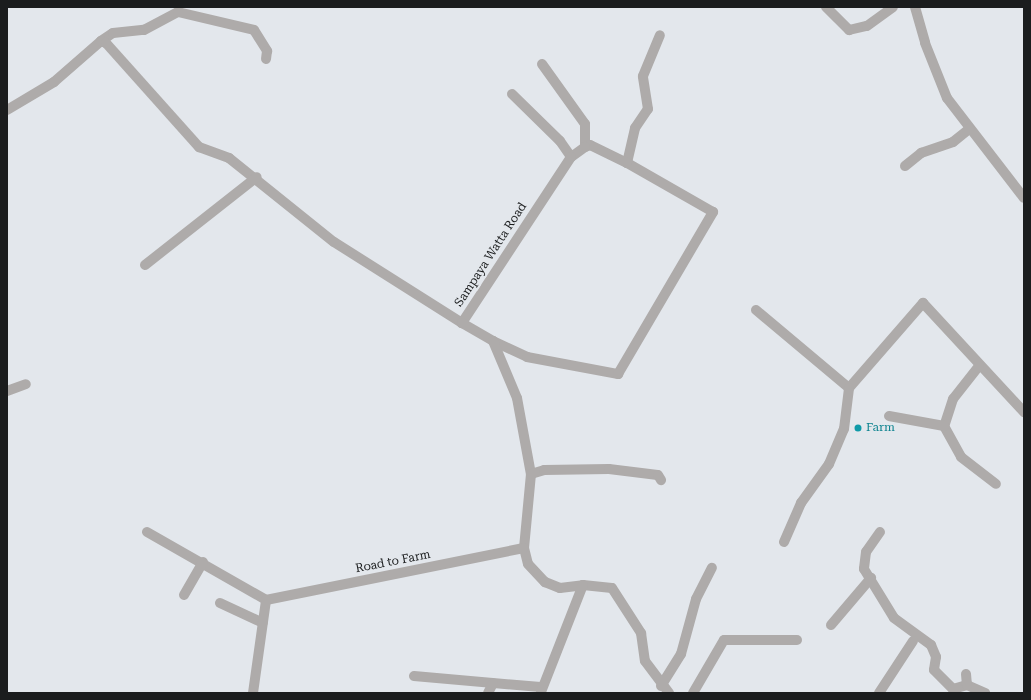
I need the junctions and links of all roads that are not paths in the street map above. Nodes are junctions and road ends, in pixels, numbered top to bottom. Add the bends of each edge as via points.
1 (826, 7) edge
2 (893, 7) edge
3 (915, 7) edge
4 (660, 35) dead end
5 (101, 42) junction
6 (266, 59) dead end
7 (542, 64) dead end
8 (512, 94) dead end
9 (7, 110) edge
10 (969, 129) junction
11 (585, 147) junction
12 (571, 157) junction
13 (627, 163) junction
14 (905, 166) dead end
15 (257, 177) junction
16 (1024, 198) edge
17 (145, 265) dead end
18 (756, 310) dead end
19 (462, 323) junction
20 (493, 341) junction
21 (979, 366) junction
22 (26, 384) dead end
23 (849, 388) junction
24 (7, 391) edge
25 (1024, 412) edge
26 (889, 416) dead end
27 (944, 426) junction
28 (531, 474) junction
29 (661, 480) dead end
30 (996, 484) dead end
31 (147, 532) dead end
32 (880, 532) dead end
33 (784, 542) dead end
34 (524, 548) junction
35 (203, 562) junction
36 (712, 568) dead end
37 (871, 578) junction
38 (583, 585) junction
39 (184, 595) dead end
40 (266, 600) junction
41 (220, 602) dead end
42 (263, 623) junction
43 (832, 625) dead end
44 (797, 640) dead end
45 (913, 641) dead end
46 (966, 674) dead end
47 (414, 676) dead end
48 (493, 683) junction
49 (967, 685) junction
50 (661, 686) junction
51 (541, 690) edge
52 (253, 693) edge
53 (488, 693) edge
54 (669, 693) edge
55 (693, 693) edge
56 (879, 693) edge
57 (986, 693) edge

1 - 2 street via 849,30 867,26
3 - 10 street via 925,42 947,98
4 - 13 street via 643,76 648,110 636,128
5 - 6 street via 113,33 144,30 178,12 254,30 268,51
5 - 9 street via 54,82
5 - 15 street via 199,147 229,158
7 - 11 street via 585,124
8 - 12 street via 560,141
10 - 14 street via 953,142 921,153
10 - 16 street
11 - 12 street, Sampaya Watta Road
11 - 13 street via 590,145
12 - 19 street, Sampaya Watta Road
13 - 20 street, Sampaya Watta Road via 713,212 618,374 527,357
15 - 17 street
15 - 19 street via 334,242
18 - 23 street
19 - 20 street, Sampaya Watta Road
20 - 28 street via 517,398
21 - 23 street via 923,303
21 - 25 street
21 - 27 street via 953,399
22 - 24 street
23 - 33 street via 844,429 829,464 801,503
26 - 27 street
27 - 30 street via 962,457
28 - 29 street via 544,470 609,469 658,475
28 - 34 street
31 - 35 street
32 - 37 street via 864,562
34 - 38 street via 528,564 545,582 560,588
34 - 40 street, Road to Farm
35 - 39 street
35 - 40 street
36 - 50 street via 696,599 681,654
37 - 43 street
37 - 49 street via 894,618 931,645 936,657 934,670 953,689
38 - 50 street via 612,588 641,633 645,661
38 - 51 street
40 - 42 street
41 - 42 street
42 - 52 street
44 - 55 street via 724,640
45 - 56 street
46 - 49 street
47 - 48 street
48 - 51 street
48 - 53 street
49 - 57 street
50 - 54 street

